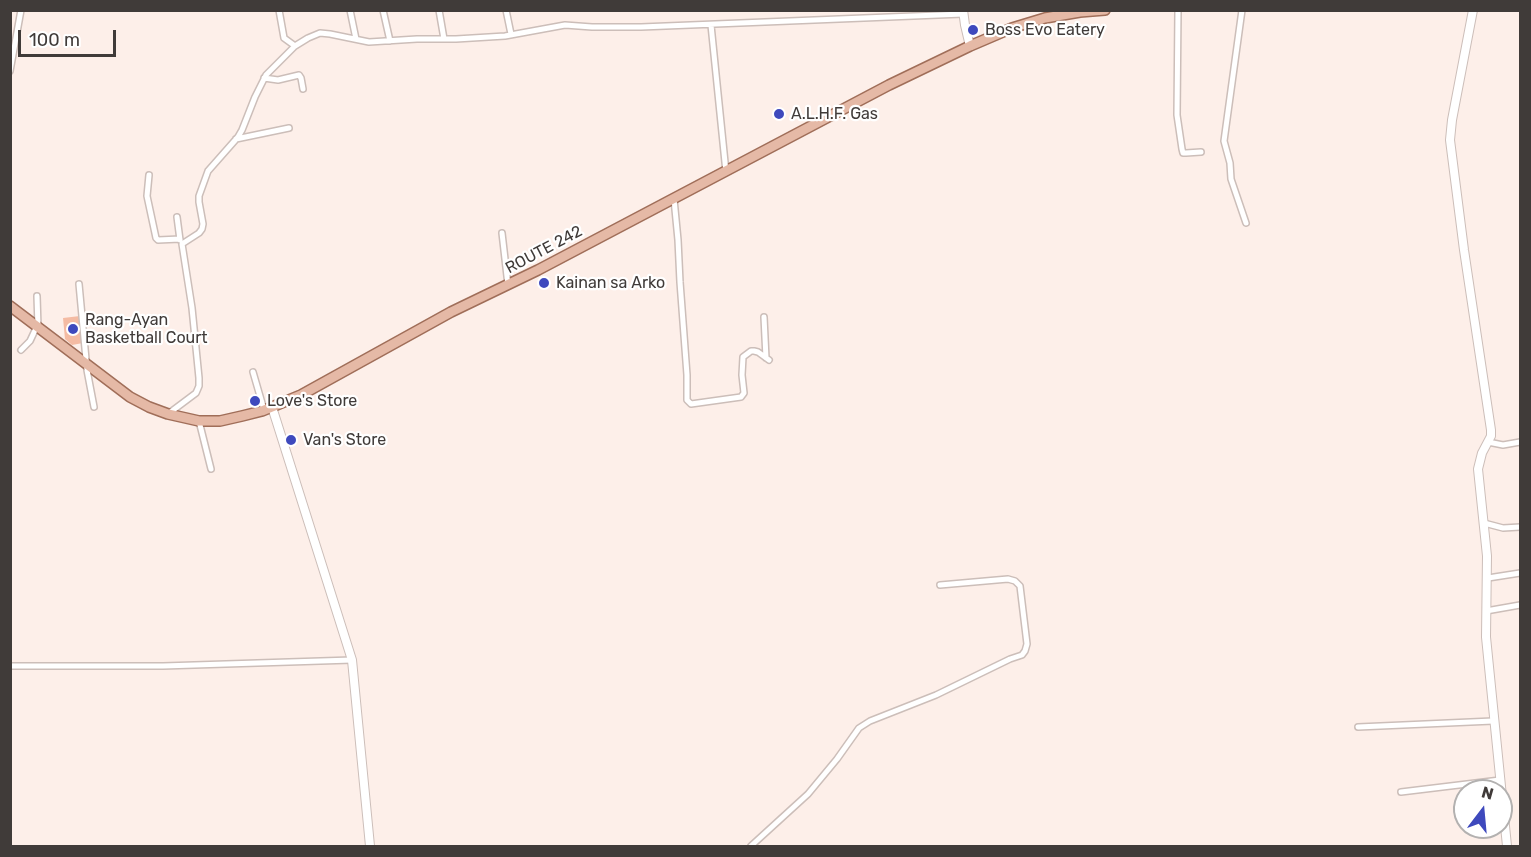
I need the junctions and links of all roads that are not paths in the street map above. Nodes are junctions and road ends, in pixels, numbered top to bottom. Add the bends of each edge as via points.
1 (21, 10) edge
2 (279, 10) edge
3 (350, 10) edge
4 (383, 10) edge
5 (439, 10) edge
6 (506, 10) edge
7 (1105, 10) edge
8 (1178, 10) edge
9 (1242, 10) edge
10 (1473, 10) edge
11 (963, 12) edge
12 (711, 25) junction
13 (511, 34) junction
14 (356, 39) junction
15 (444, 39) junction
16 (390, 40) junction
17 (295, 46) junction
18 (970, 46) junction
19 (10, 71) edge
20 (264, 78) junction
21 (303, 89) dead end
22 (289, 128) dead end
23 (236, 139) junction
24 (1201, 152) dead end
25 (726, 172) junction
26 (148, 175) dead end
27 (674, 199) junction
28 (177, 216) dead end
29 (1246, 223) dead end
30 (502, 233) dead end
31 (181, 242) junction
32 (79, 284) dead end
33 (508, 285) junction
34 (37, 296) dead end
35 (10, 306) edge
36 (764, 317) dead end
37 (37, 326) junction
38 (21, 350) dead end
39 (86, 363) junction
40 (252, 372) dead end
41 (94, 407) dead end
42 (268, 408) junction
43 (168, 414) junction
44 (199, 421) junction
45 (1488, 442) junction
46 (1521, 442) edge
47 (211, 469) dead end
48 (1484, 523) junction
49 (1521, 527) edge
50 (1521, 573) edge
51 (1488, 578) junction
52 (940, 585) dead end
53 (1521, 605) edge
54 (1486, 611) junction
55 (352, 660) junction
56 (10, 666) edge
57 (1493, 721) junction
58 (1358, 727) dead end
59 (1500, 779) edge
60 (1453, 786) edge
61 (1401, 792) dead end
62 (370, 846) edge
63 (751, 846) edge

1 - 19 street
2 - 17 street via 284,38
3 - 14 street
4 - 16 street
5 - 15 street
6 - 13 street
7 - 18 main road, ROUTE 242 via 1045,18
8 - 24 street via 1177,115 1182,149 1184,153
9 - 29 street via 1224,141 1231,179
10 - 45 street via 1450,141 1491,430
11 - 12 street
11 - 18 street
12 - 13 street via 565,25
12 - 25 street
13 - 15 street
14 - 16 street
14 - 17 street via 320,33
15 - 16 street
17 - 20 street
18 - 25 main road, ROUTE 242
20 - 21 street via 278,80 299,75
20 - 23 street
22 - 23 street
23 - 31 street via 208,171 199,202 202,229
25 - 27 main road, ROUTE 242
26 - 31 street via 147,196 156,238
27 - 33 main road, ROUTE 242
27 - 36 street via 687,400 691,404 741,397 743,357 751,351 767,359
28 - 31 street
30 - 33 street
31 - 43 street via 199,386 196,393
32 - 39 street
33 - 42 main road, ROUTE 242 via 301,395
34 - 37 street
35 - 37 main road, ROUTE 242
37 - 38 street
37 - 39 main road, ROUTE 242
39 - 41 street
39 - 43 main road, ROUTE 242 via 130,397
40 - 42 street
42 - 44 main road, ROUTE 242 via 220,422
42 - 55 street
43 - 44 main road, ROUTE 242
44 - 47 street
45 - 46 street
45 - 48 street via 1478,469
48 - 49 street
48 - 51 street
50 - 51 street
51 - 54 street
52 - 63 street via 1015,581 1020,586 1025,651 859,728 808,794
53 - 54 street
54 - 57 street
55 - 56 street
55 - 62 street
57 - 58 street
57 - 59 street
60 - 61 street

